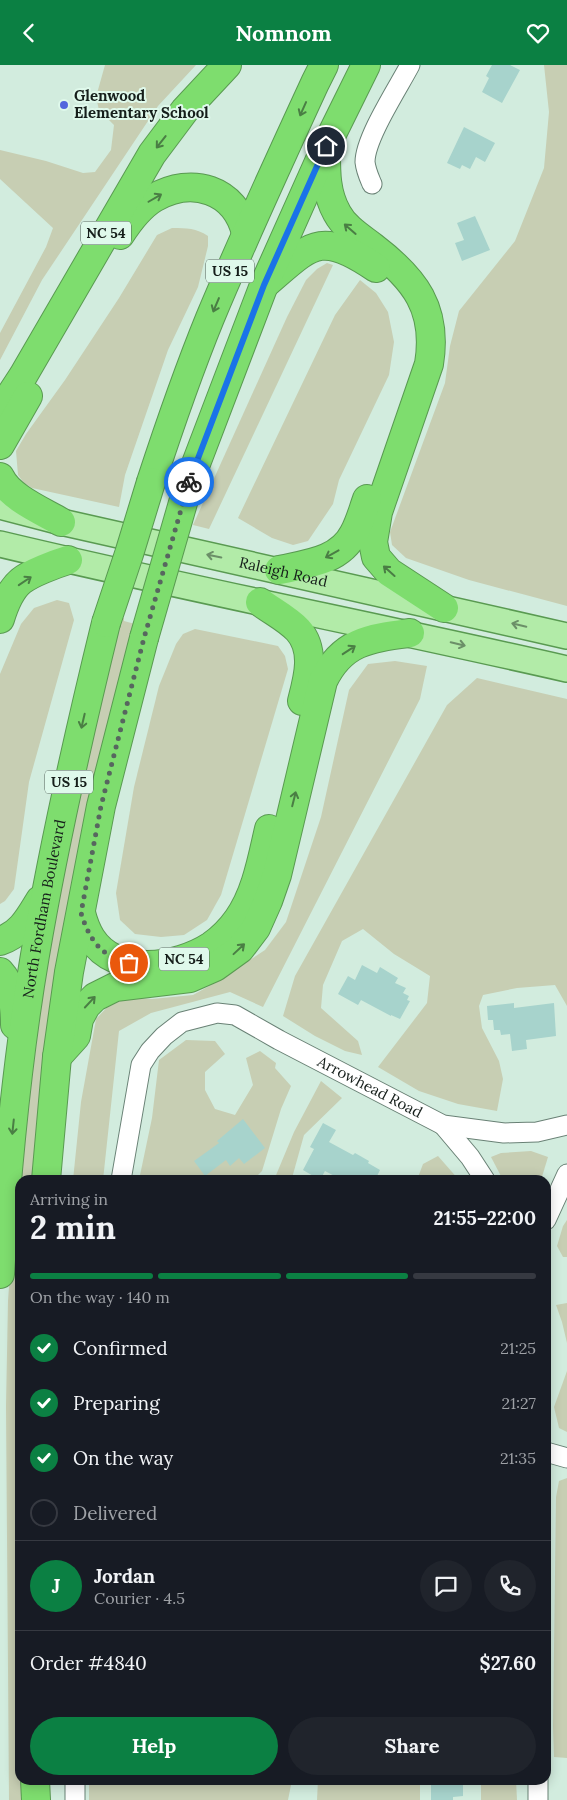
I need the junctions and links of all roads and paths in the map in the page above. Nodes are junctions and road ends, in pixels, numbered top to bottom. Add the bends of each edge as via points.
1 (227, 65) edge
2 (324, 65) edge
3 (366, 65) edge
4 (410, 65) edge
5 (326, 146) junction
6 (372, 184) dead end
7 (246, 233) junction
8 (264, 285) junction
9 (0, 411) edge
10 (0, 445) edge
11 (0, 477) edge
12 (0, 506) edge
13 (0, 514) edge
14 (61, 522) junction
15 (0, 544) edge
16 (68, 560) junction
17 (279, 570) junction
18 (260, 602) junction
19 (444, 608) junction
20 (0, 619) edge
21 (410, 633) junction
22 (567, 636) edge
23 (567, 669) edge
24 (46, 891) junction
25 (81, 913) junction
26 (0, 941) edge
27 (0, 972) edge
28 (57, 1057) junction
29 (17, 1079) junction
30 (443, 1125) junction
31 (567, 1125) edge
32 (567, 1174) edge
33 (46, 1175) edge
34 (122, 1175) edge
35 (482, 1175) edge
36 (551, 1209) edge
37 (0, 1274) edge
38 (551, 1454) edge
39 (567, 1458) edge
40 (36, 1785) edge
41 (75, 1785) edge
42 (538, 1785) edge
43 (36, 1800) edge
44 (75, 1800) edge
45 (538, 1800) edge

1 -> 9 highway, NC 54 via 152,154
2 -> 7 highway, US 15
3 - 5 highway, US 15
4 - 6 street via 368,147 366,167
5 - 8 highway, US 15
19 -> 5 highway via 389,572 376,557 373,542 378,512 429,364 431,337 427,315 418,292 403,272 337,214 327,184
10 -> 7 highway via 131,217 153,198 173,190 198,187 212,190 233,205 241,216
7 -> 24 highway, North Fordham Boulevard / US 15, bridge via 178,402 106,623
8 -> 17 highway via 312,248 324,245 339,247 380,270 398,287 410,309 415,335 410,373 354,533 342,548 329,557
8 - 25 highway, US 15, bridge via 189,482 144,638 101,806
11 - 14 highway via 14,494
12 - 14 main road, Raleigh Road
13 - 14 main road
17 -> 14 main road, Raleigh Road
15 - 16 main road, NC 54
16 - 18 main road, NC 54
20 -> 16 highway via 6,602 21,581
17 - 19 main road, Raleigh Road
18 - 21 main road
18 - 25 highway, NC 54 via 297,629 307,647 309,667 266,839 246,906 238,920 213,945 188,958 153,965 118,961 109,955 92,939
22 -> 19 main road, Raleigh Road
21 -> 23 main road
28 -> 21 highway via 76,1036 79,1019 95,997 115,987 190,978 215,967 240,949 256,928 277,875 326,674 342,653 361,642
24 - 26 highway via 25,925
24 - 29 highway, North Fordham Boulevard / US 15
25 - 28 highway, US 15
27 - 29 highway via 7,981 15,1018
28 - 33 highway, US 15
29 -> 37 highway, North Fordham Boulevard / US 15
30 - 31 street, Arrowhead Road via 504,1133 537,1132
30 - 34 street, Arrowhead Road via 236,1015 217,1013 182,1021 150,1051 141,1065
30 - 35 street
32 - 36 street
38 - 39 street
40 - 43 highway
41 - 44 street
42 - 45 street

